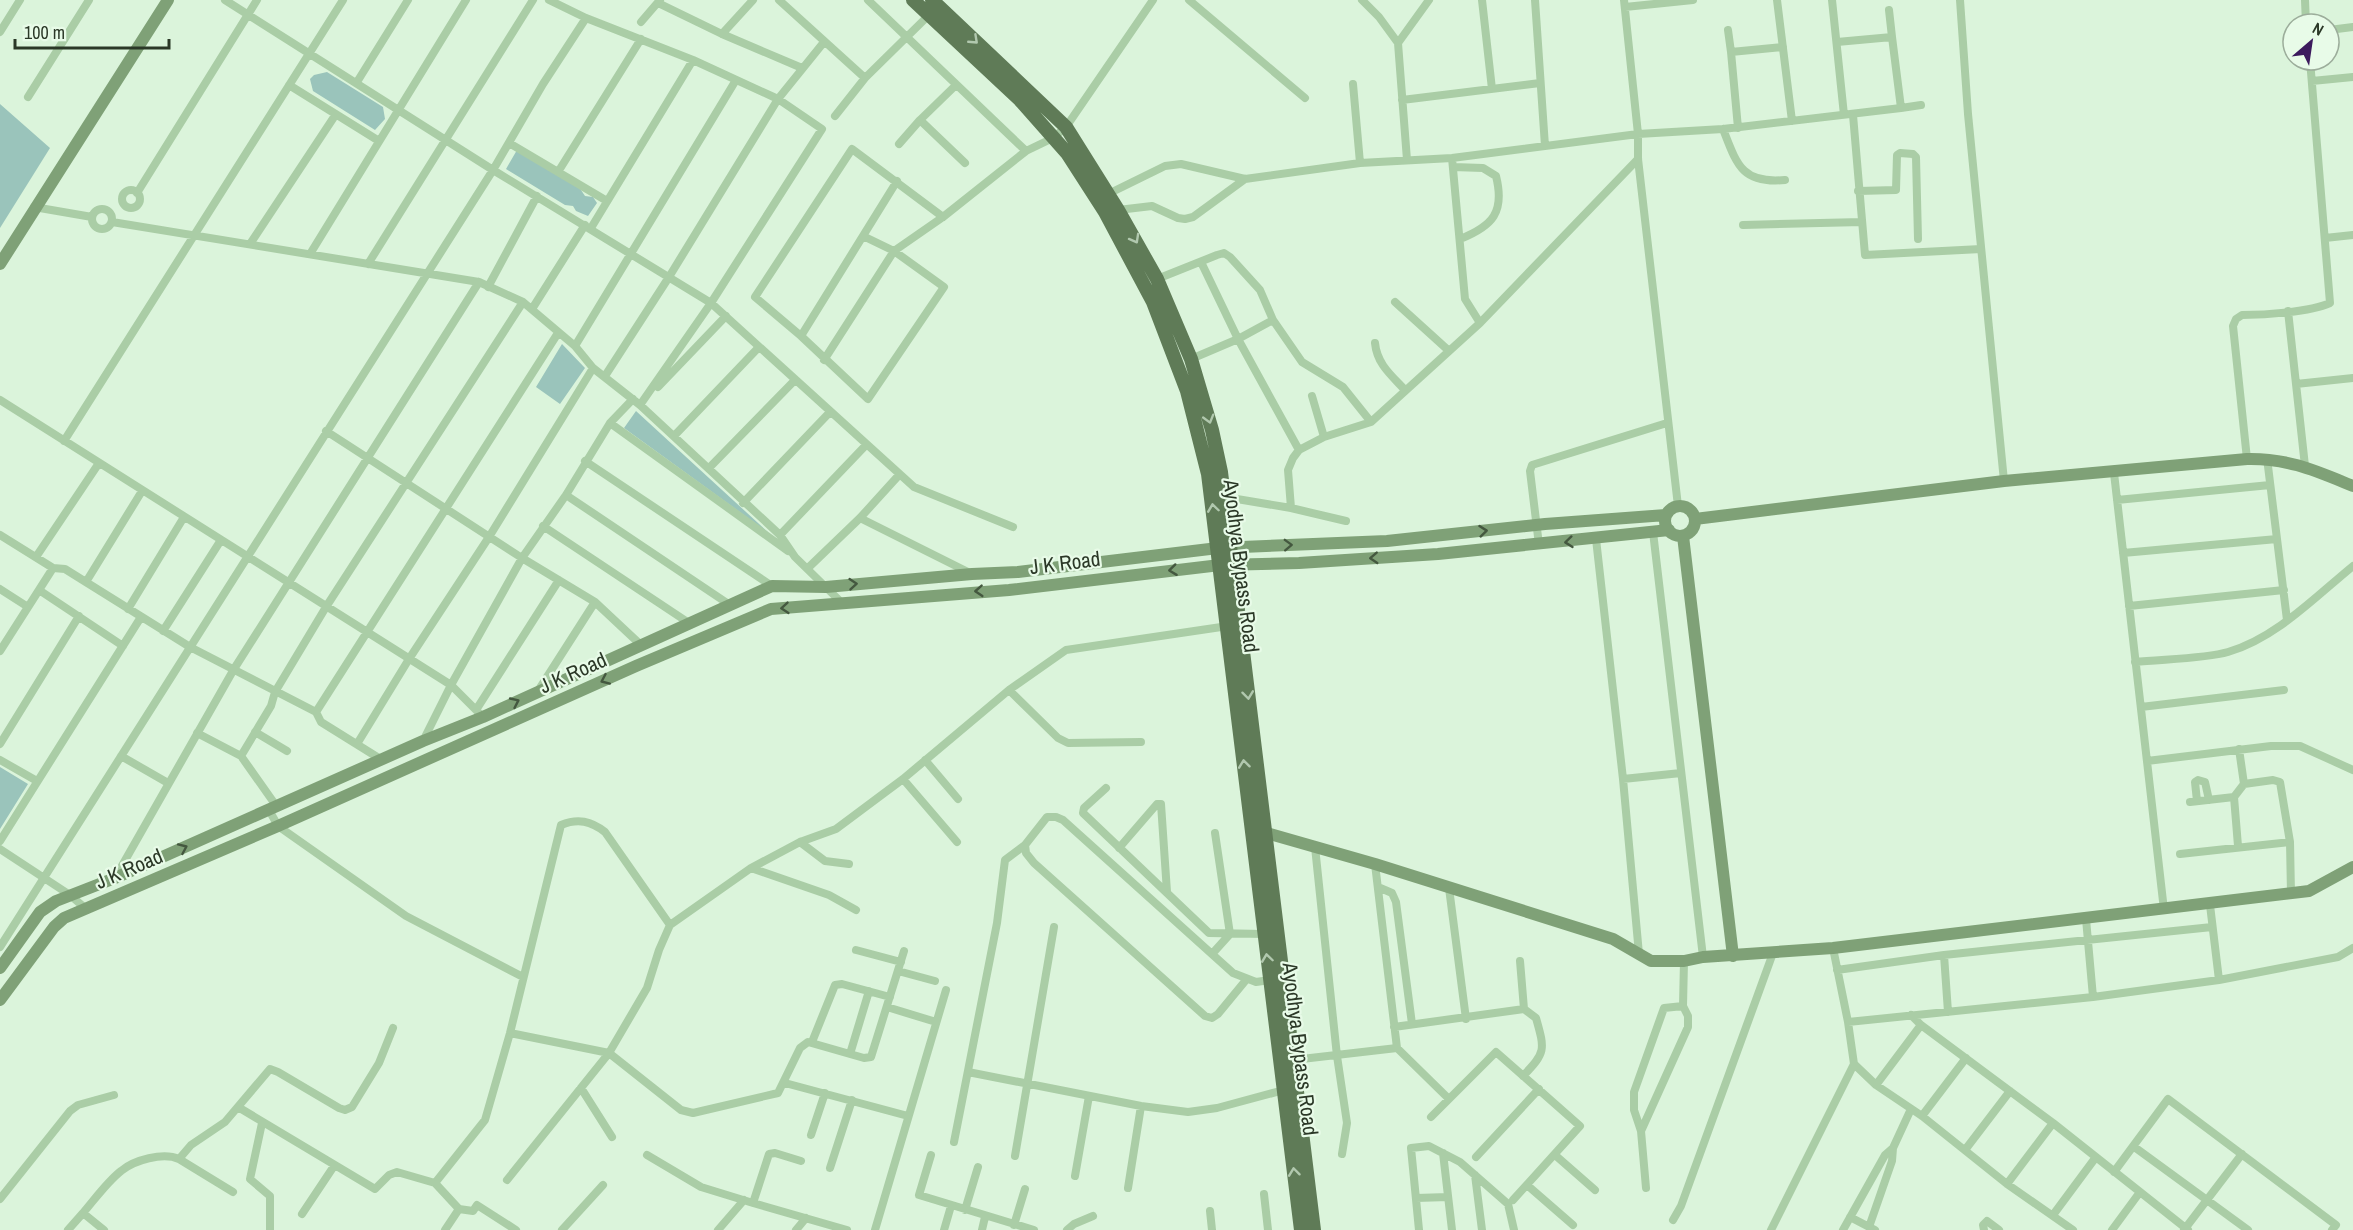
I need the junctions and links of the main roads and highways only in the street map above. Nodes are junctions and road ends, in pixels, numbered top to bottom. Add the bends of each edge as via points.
1 (913, 0) edge
2 (932, 0) edge
3 (1224, 547) junction
4 (1226, 565) junction
5 (1301, 1230) edge
6 (1314, 1230) edge

3 -> 1 main road, Ayodhya Bypass Road via 1187,392 1153,302 1105,212 1067,153 1020,100
2 -> 3 main road, Ayodhya Bypass Road via 1066,127 1157,279 1191,359 1212,430 1225,497
3 - 4 main road, Ayodhya Bypass Road
5 -> 4 main road, Ayodhya Bypass Road via 1228,626
4 -> 6 main road, Ayodhya Bypass Road via 1266,832

